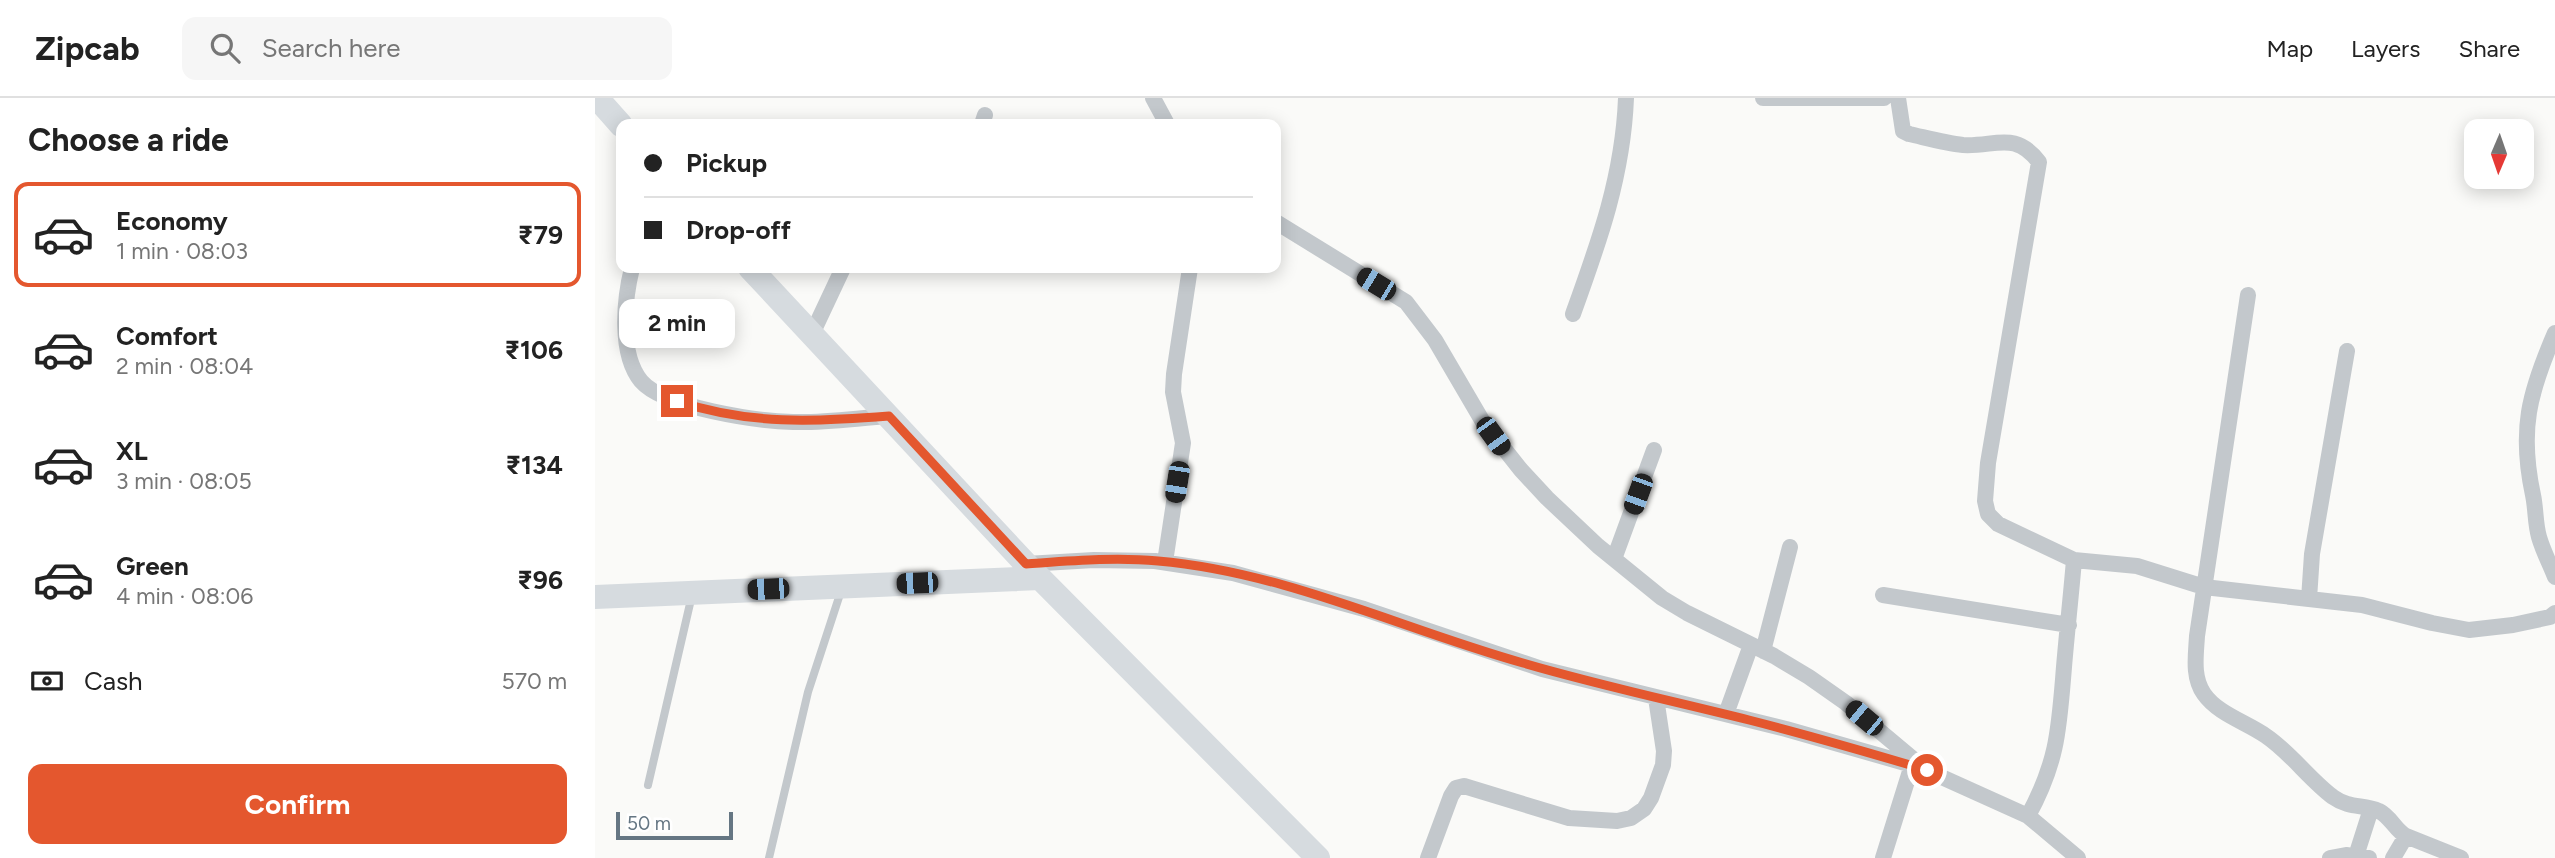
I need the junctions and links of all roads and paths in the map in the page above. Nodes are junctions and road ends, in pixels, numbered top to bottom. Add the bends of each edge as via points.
1 (597, 98) edge
2 (1153, 98) edge
3 (1626, 98) edge
4 (1763, 98) edge
5 (1884, 98) edge
6 (1898, 98) edge
7 (616, 119) edge
8 (1164, 119) edge
9 (1281, 225) edge
10 (631, 273) edge
11 (755, 273) edge
12 (841, 273) edge
13 (1189, 273) edge
14 (2248, 295) dead end
15 (1573, 314) dead end
16 (2555, 333) edge
17 (812, 334) junction
18 (2347, 351) dead end
19 (889, 416) junction
20 (1654, 450) dead end
21 (1790, 547) dead end
22 (1614, 559) junction
23 (2074, 560) junction
24 (1165, 562) junction
25 (1033, 571) junction
26 (2555, 577) edge
27 (843, 586) junction
28 (2204, 587) junction
29 (692, 592) junction
30 (1884, 595) dead end
31 (595, 597) edge
32 (2309, 599) junction
33 (2555, 613) edge
34 (2069, 625) junction
35 (1757, 648) junction
36 (1656, 698) junction
37 (1726, 714) junction
38 (1919, 767) junction
39 (648, 785) dead end
40 (2371, 809) junction
41 (2028, 816) junction
42 (2406, 836) junction
43 (2363, 857) edge
44 (769, 858) edge
45 (1318, 858) edge
46 (1428, 858) edge
47 (1883, 858) edge
48 (2077, 858) edge
49 (2330, 858) edge
50 (2393, 858) edge
51 (2461, 858) edge

1 - 7 main road
2 - 8 street
3 - 15 street via 1616,181
4 - 5 street
6 - 23 street via 1902,131 1963,145 2010,142 2024,147 2039,162 1985,501 1988,514 1998,524
9 - 22 street via 1406,302 1436,340 1504,451 1546,498
10 - 19 street via 626,342 631,366 642,383 662,396 691,406 792,422
11 - 17 main road
12 - 17 street
13 - 24 street via 1173,391 1183,443
14 - 28 street
16 - 26 street via 2536,378 2525,431 2537,530
17 - 19 main road
18 - 32 street via 2312,554
19 - 25 main road
20 - 22 street
21 - 35 street
22 - 35 street via 1687,613
23 - 28 street via 2137,566
23 - 34 street
24 - 25 street via 1094,560
24 - 36 street via 1274,583 1508,659
25 - 27 main road
25 - 45 main road
27 - 29 main road
27 - 44 lane via 808,692
28 - 32 street
28 - 40 street via 2196,674 2205,696 2277,744 2332,796 2349,806
29 - 31 main road
29 - 39 lane
30 - 34 street
32 - 33 street via 2362,605 2469,630 2523,624
34 - 41 street via 2056,749
35 - 37 street
35 - 38 street via 1846,703
36 - 37 street
36 - 46 street via 1663,765 1644,809 1616,821 1569,818 1464,786 1451,796
37 - 38 street
38 - 41 street
38 - 47 street
40 - 42 street via 2386,816
40 - 43 street
41 - 48 street
42 - 50 street
42 - 51 street
43 - 49 street

